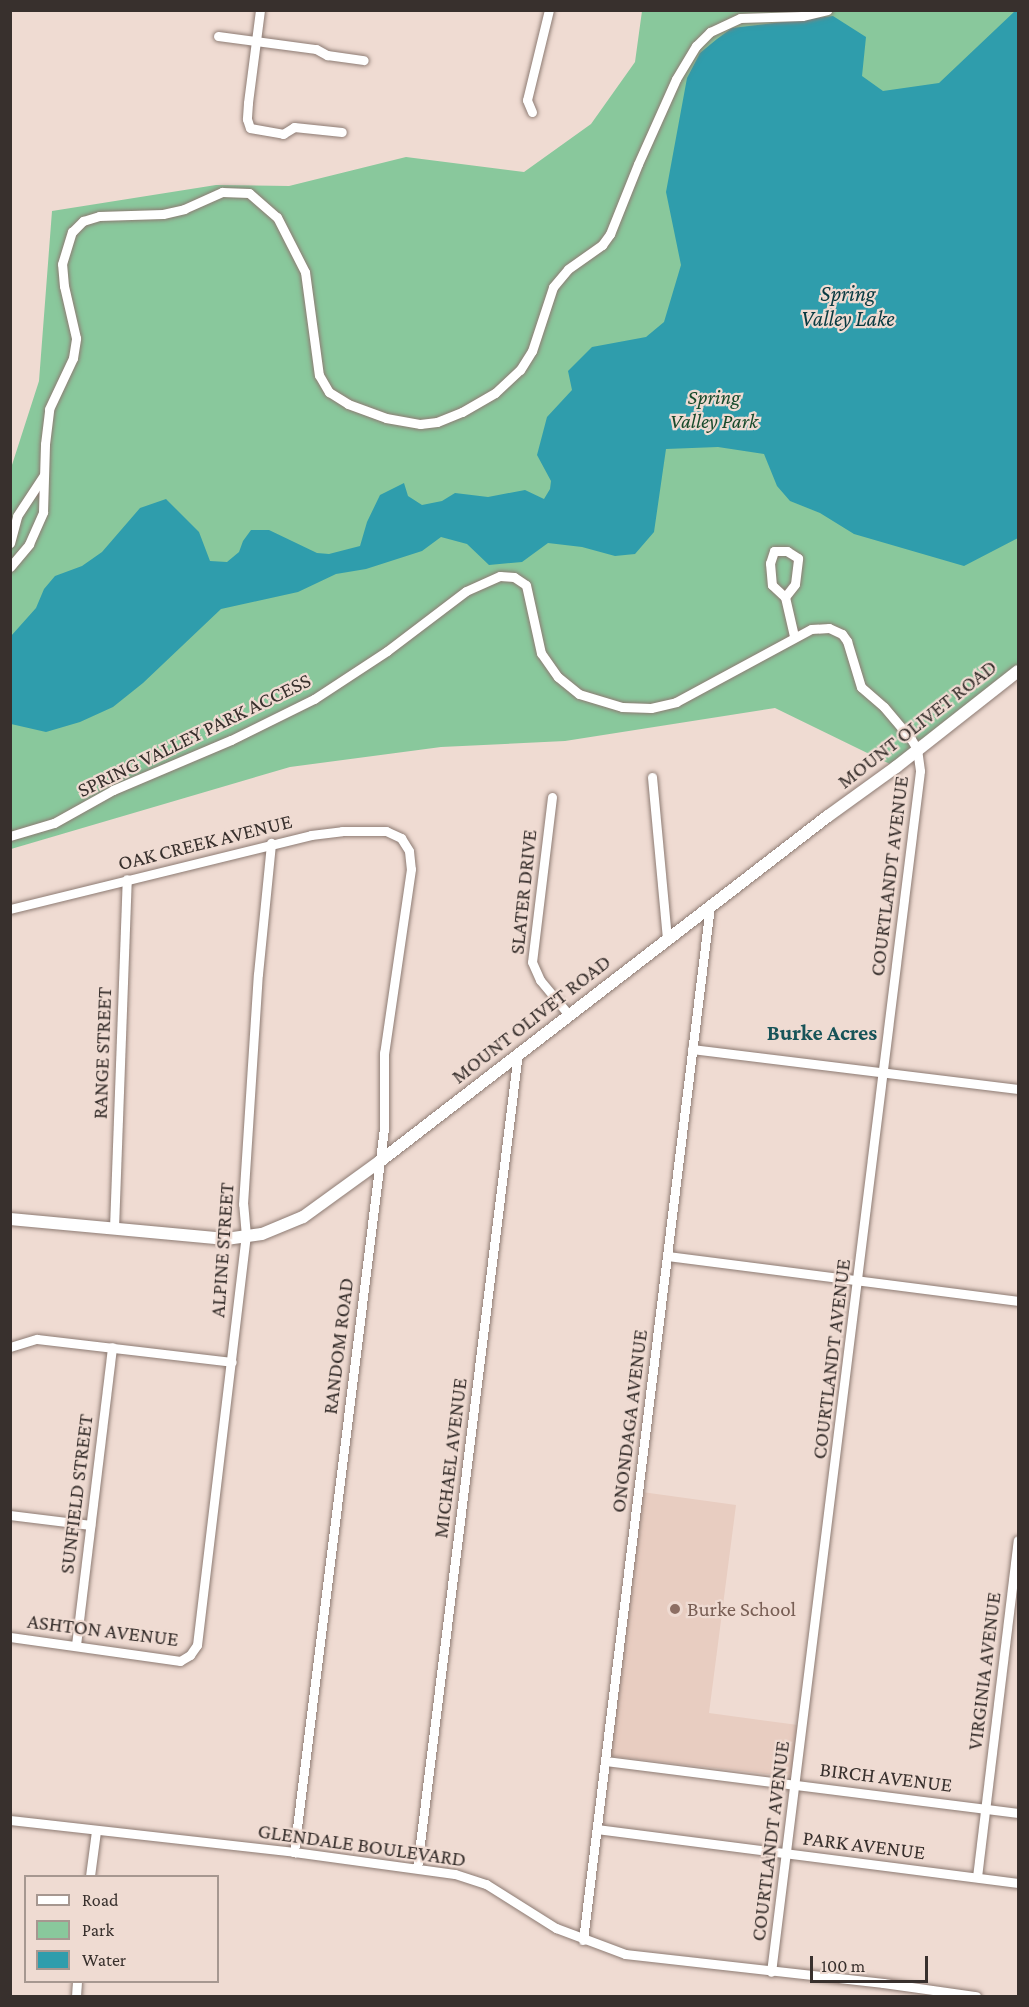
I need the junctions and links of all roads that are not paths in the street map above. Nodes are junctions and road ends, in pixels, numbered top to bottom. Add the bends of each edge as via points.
1 (260, 10) edge
2 (549, 10) edge
3 (827, 10) edge
4 (218, 36) dead end
5 (256, 42) junction
6 (364, 60) dead end
7 (532, 112) dead end
8 (342, 132) dead end
9 (44, 475) junction
10 (10, 543) edge
11 (10, 567) edge
12 (785, 597) junction
13 (794, 636) junction
14 (1018, 671) edge
15 (917, 749) junction
16 (652, 777) dead end
17 (552, 797) dead end
18 (10, 836) edge
19 (271, 843) junction
20 (407, 845) joint
21 (127, 879) junction
22 (710, 906) junction
23 (10, 909) edge
24 (667, 939) junction
25 (569, 1015) junction
26 (692, 1048) junction
27 (518, 1053) junction
28 (884, 1072) junction
29 (1018, 1089) edge
30 (379, 1162) junction
31 (10, 1219) edge
32 (114, 1228) junction
33 (246, 1236) junction
34 (668, 1256) junction
35 (859, 1281) junction
36 (1018, 1301) edge
37 (10, 1347) edge
38 (112, 1347) junction
39 (232, 1362) junction
40 (10, 1515) edge
41 (90, 1525) junction
42 (1018, 1540) edge
43 (10, 1637) edge
44 (76, 1645) junction
45 (190, 1655) joint
46 (606, 1761) junction
47 (796, 1784) junction
48 (985, 1808) junction
49 (1018, 1813) edge
50 (10, 1820) edge
51 (597, 1829) junction
52 (96, 1831) junction
53 (294, 1852) junction
54 (788, 1853) junction
55 (417, 1868) junction
56 (90, 1875) edge
57 (977, 1877) junction
58 (1018, 1883) edge
59 (583, 1940) junction
60 (771, 1972) junction
61 (976, 1996) edge

1 - 5 street
2 - 7 street via 527,100
3 - 9 street via 802,16 740,18 721,25 696,46 676,79 610,234 553,287 536,342 520,370 481,402 437,422 420,424 387,418 348,404 329,392 319,375 304,272 277,217 249,193 222,192 163,214 99,216 83,221 72,232 62,264 76,338 73,357 49,409
4 - 5 street
5 - 6 street
5 - 8 street via 247,119 250,128 283,135 294,127
9 - 10 street via 17,516
9 - 11 street via 45,494 37,529
12 - 12 street via 795,584 798,558 787,551 774,552 770,563 772,585
12 - 13 street
13 - 15 street, SPRING VALLEY PARK ACCESS via 820,627 842,634 850,647 861,687 884,707
13 - 18 street, SPRING VALLEY PARK ACCESS via 676,702 651,708 622,707 579,694 558,677 541,652 526,585 514,577 500,576 466,591 387,651 314,699 231,740 113,790 54,823
14 - 15 street, MOUNT OLIVET ROAD
15 - 22 street, MOUNT OLIVET ROAD
15 - 28 street, COURTLANDT AVENUE via 920,771
16 - 24 street
17 - 25 street, SLATER DRIVE via 532,962 540,980
19 - 20 street, OAK CREEK AVENUE via 364,830 394,833
19 - 21 street, OAK CREEK AVENUE
19 - 33 street, ALPINE STREET via 243,1204
20 - 30 street, RANDOM ROAD via 411,869 384,1053 384,1128
21 - 23 street, OAK CREEK AVENUE
21 - 32 street, RANGE STREET
22 - 24 street, MOUNT OLIVET ROAD
22 - 26 street, ONONDAGA AVENUE
24 - 25 street, MOUNT OLIVET ROAD
25 - 27 street, MOUNT OLIVET ROAD
26 - 28 street
26 - 34 street, ONONDAGA AVENUE
27 - 30 street, MOUNT OLIVET ROAD
27 - 55 street, MICHAEL AVENUE
28 - 29 street
28 - 35 street, COURTLANDT AVENUE
30 - 33 street, MOUNT OLIVET ROAD via 303,1217 262,1234
30 - 53 street, RANDOM ROAD
31 - 32 street, MOUNT OLIVET ROAD
32 - 33 street, MOUNT OLIVET ROAD via 206,1238
33 - 39 street, ALPINE STREET
34 - 35 street
34 - 46 street, ONONDAGA AVENUE
35 - 36 street
35 - 47 street, COURTLANDT AVENUE
37 - 38 street via 37,1339
38 - 39 street
38 - 41 street, SUNFIELD STREET
39 - 45 street, ALPINE STREET via 197,1645
40 - 41 street
41 - 44 street, SUNFIELD STREET
42 - 48 street, VIRGINIA AVENUE
43 - 44 street, ASHTON AVENUE
44 - 45 street, ASHTON AVENUE via 180,1662
46 - 47 street, BIRCH AVENUE
46 - 51 street, ONONDAGA AVENUE
47 - 48 street, BIRCH AVENUE
47 - 54 street, COURTLANDT AVENUE
48 - 49 street, BIRCH AVENUE
48 - 57 street, VIRGINIA AVENUE
50 - 52 street, GLENDALE BOULEVARD
51 - 54 street, PARK AVENUE
51 - 59 street, ONONDAGA AVENUE
52 - 53 street, GLENDALE BOULEVARD
52 - 56 street
53 - 55 street, GLENDALE BOULEVARD
54 - 57 street, PARK AVENUE
54 - 60 street, COURTLANDT AVENUE
55 - 59 street, GLENDALE BOULEVARD via 479,1881
57 - 58 street, PARK AVENUE
59 - 60 street, GLENDALE BOULEVARD via 625,1954
60 - 61 street, GLENDALE BOULEVARD

